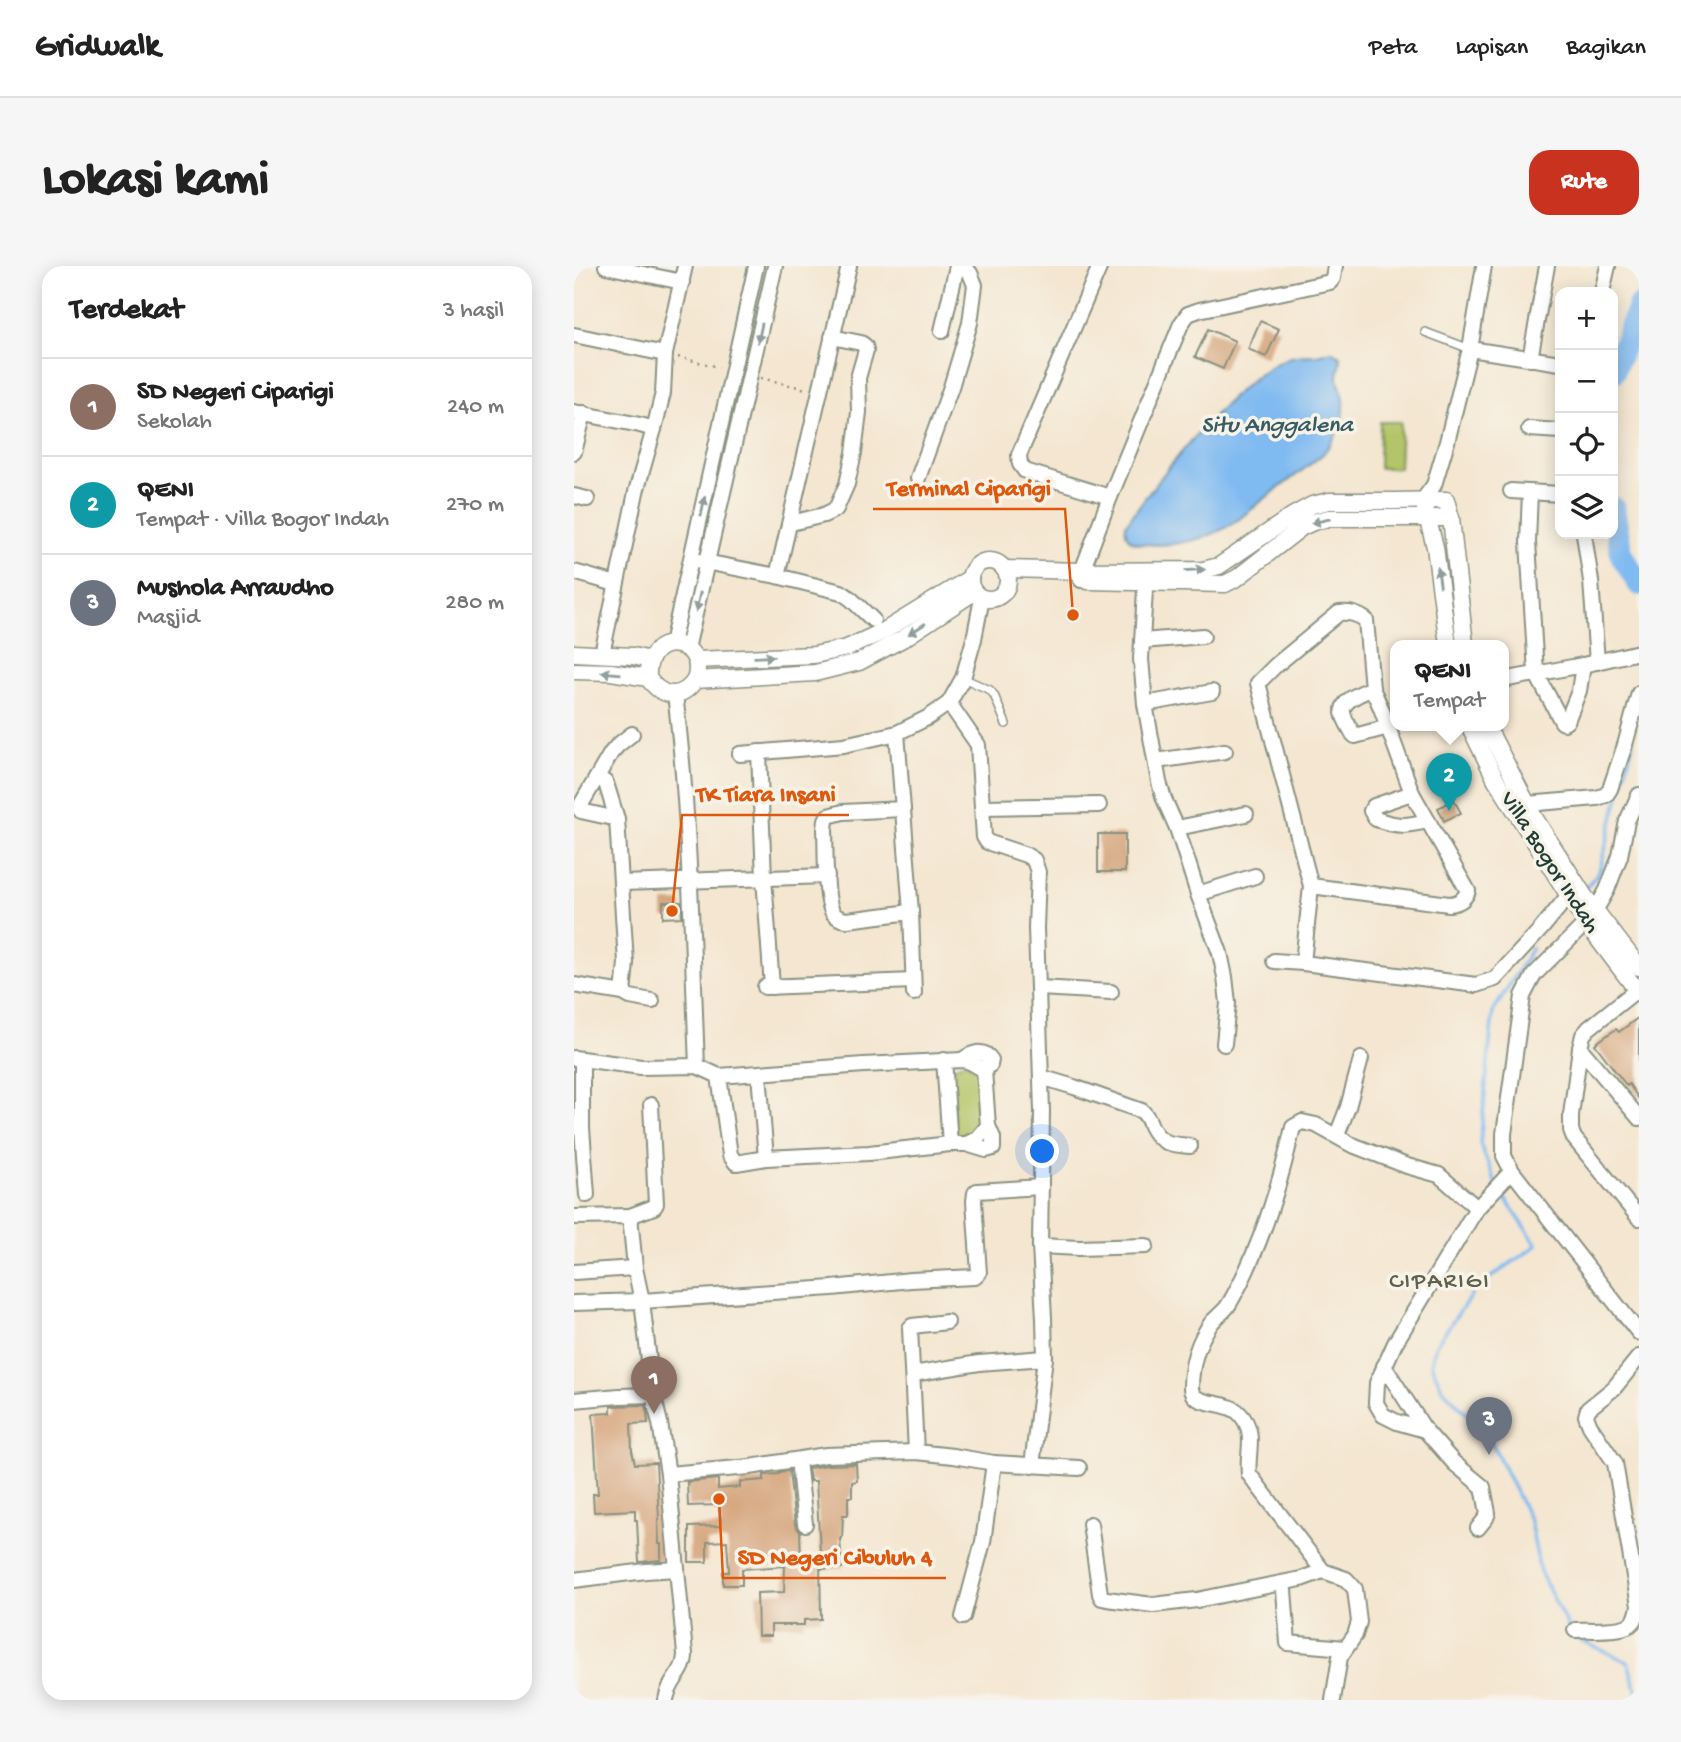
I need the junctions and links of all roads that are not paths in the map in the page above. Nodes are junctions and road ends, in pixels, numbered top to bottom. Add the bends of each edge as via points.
1 (606, 266) edge
2 (685, 266) edge
3 (756, 266) edge
4 (775, 266) edge
5 (849, 266) edge
6 (959, 266) edge
7 (1100, 266) edge
8 (1335, 266) edge
9 (1484, 266) edge
10 (1547, 266) edge
11 (1608, 266) edge
12 (682, 282) junction
13 (1603, 287) edge
14 (942, 331) dead end
15 (1425, 332) dead end
16 (574, 335) edge
17 (832, 337) junction
18 (1470, 349) junction
19 (665, 354) junction
20 (1530, 359) junction
21 (1555, 362) edge
22 (733, 371) junction
23 (751, 376) junction
24 (579, 413) edge
25 (654, 429) junction
26 (1530, 429) dead end
27 (1555, 431) edge
28 (574, 452) edge
29 (918, 478) dead end
30 (1434, 485) junction
31 (1511, 491) dead end
32 (1530, 492) junction
33 (1555, 494) edge
34 (1110, 497) junction
35 (1446, 499) junction
36 (1423, 500) junction
37 (1427, 518) junction
38 (1451, 518) junction
39 (790, 523) junction
40 (1585, 539) edge
41 (692, 559) junction
42 (707, 563) junction
43 (574, 572) edge
44 (1006, 574) junction
45 (778, 576) junction
46 (1082, 576) junction
47 (1146, 577) junction
48 (615, 584) junction
49 (975, 589) junction
50 (873, 620) dead end
51 (1203, 636) dead end
52 (1447, 640) edge
53 (1464, 640) edge
54 (1142, 641) junction
55 (685, 651) junction
56 (1639, 652) edge
57 (574, 653) edge
58 (602, 654) junction
59 (650, 660) junction
60 (1590, 663) junction
61 (574, 671) edge
62 (1536, 673) junction
63 (648, 678) junction
64 (963, 678) junction
65 (1509, 679) edge
66 (695, 680) junction
67 (1372, 688) junction
68 (1212, 692) dead end
69 (1639, 693) edge
70 (675, 694) junction
71 (949, 703) junction
72 (1145, 704) junction
73 (1388, 707) edge
74 (1006, 724) dead end
75 (1388, 727) junction
76 (1472, 731) edge
77 (1489, 731) edge
78 (897, 733) junction
79 (632, 734) dead end
80 (1225, 751) dead end
81 (759, 752) junction
82 (740, 754) dead end
83 (1156, 761) junction
84 (598, 777) junction
85 (1412, 793) junction
86 (1639, 796) edge
87 (1527, 804) junction
88 (1099, 805) dead end
89 (983, 807) junction
90 (903, 809) junction
91 (1246, 814) dead end
92 (617, 819) junction
93 (1428, 821) junction
94 (1177, 828) junction
95 (827, 876) junction
96 (1255, 876) dead end
97 (764, 878) junction
98 (689, 881) junction
99 (622, 883) junction
100 (1311, 886) junction
101 (1198, 894) junction
102 (1575, 895) junction
103 (911, 912) junction
104 (1591, 917) junction
105 (1273, 961) dead end
106 (1303, 963) junction
107 (1639, 967) edge
108 (574, 985) edge
109 (1039, 988) junction
110 (1638, 990) edge
111 (1111, 992) dead end
112 (623, 993) junction
113 (652, 1002) dead end
114 (1224, 1044) dead end
115 (1580, 1048) junction
116 (578, 1059) edge
117 (1361, 1059) dead end
118 (944, 1060) junction
119 (696, 1066) junction
120 (759, 1074) junction
121 (719, 1076) junction
122 (1041, 1077) junction
123 (651, 1105) dead end
124 (1639, 1118) edge
125 (578, 1128) edge
126 (1337, 1135) junction
127 (950, 1144) junction
128 (1190, 1146) dead end
129 (766, 1158) junction
130 (1508, 1175) junction
131 (1041, 1187) junction
132 (587, 1195) dead end
133 (1477, 1208) junction
134 (630, 1216) junction
135 (574, 1217) edge
136 (1639, 1218) edge
137 (1040, 1246) junction
138 (1146, 1246) dead end
139 (635, 1268) junction
140 (574, 1272) edge
141 (642, 1301) junction
142 (574, 1303) edge
143 (947, 1322) dead end
144 (1639, 1332) edge
145 (1639, 1357) edge
146 (1045, 1358) junction
147 (1384, 1366) junction
148 (913, 1374) junction
149 (653, 1395) junction
150 (574, 1400) edge
151 (1425, 1430) junction
152 (916, 1452) junction
153 (798, 1460) junction
154 (994, 1463) junction
155 (1032, 1466) junction
156 (1079, 1468) dead end
157 (668, 1474) junction
158 (805, 1524) dead end
159 (1090, 1524) dead end
160 (1478, 1528) dead end
161 (677, 1569) junction
162 (1323, 1571) junction
163 (574, 1580) edge
164 (1284, 1590) dead end
165 (1639, 1606) edge
166 (963, 1617) dead end
167 (1575, 1629) dead end
168 (1345, 1648) junction
169 (666, 1700) edge
170 (1333, 1700) edge

1 - 12 street
2 - 12 street
3 - 22 street
4 -> 23 street
5 - 17 street
6 - 14 street
6 - 29 street via 970,273 975,285 970,323
7 - 34 street via 1019,455 1025,471
8 - 34 street via 1333,278 1324,284 1188,314
9 - 18 street
10 - 20 street
11 - 13 street
12 - 19 street
15 - 18 lane
16 - 19 street
17 - 39 street
17 - 39 street via 861,342 866,350 858,378 859,412 851,467 836,509
18 - 20 street
18 - 30 street
19 - 25 street
20 - 21 street
22 - 23 street
41 -> 22 street
23 - 42 street
24 - 25 street
24 - 28 street
25 - 48 street
26 - 27 street
30 - 35 street
30 - 36 street
31 - 32 street
32 - 33 street
32 - 62 street via 1528,542
34 - 46 street
35 - 36 street
35 - 38 street
36 - 37 street
47 -> 36 street via 1219,566 1312,505
37 - 38 street
37 -> 47 street via 1313,522 1225,584
52 -> 37 street
38 - 53 street
39 - 45 street
40 - 60 street via 1591,581
41 - 42 street
41 - 55 street
42 - 45 street
42 -> 55 street
43 - 48 street
44 - 46 street
44 - 49 street via 1007,587 999,596 989,599
44 - 49 street via 996,563 983,562 974,568
45 - 50 street via 841,592
46 - 47 street
47 - 54 street
48 - 58 street
55 -> 49 street via 814,655 847,648
49 - 64 street via 974,639
49 -> 66 street via 904,638 859,662 815,673
51 - 54 street
54 - 72 street
55 - 59 street via 658,649
55 - 66 street via 697,673
56 - 60 street
57 - 58 street
58 - 59 street
59 - 63 street
60 - 62 street
60 - 62 street via 1564,723
63 -> 61 street
62 - 65 street
63 - 70 street via 661,691
64 - 71 street
64 - 74 lane via 990,690
66 - 70 street
67 - 73 street
67 - 75 street via 1348,700 1343,713 1355,736
67 - 100 street via 1366,620 1348,612 1339,613 1258,683
68 - 72 street
69 - 87 street via 1605,794
70 - 98 street
71 - 78 street
71 - 89 street via 978,745
72 - 83 street
73 - 75 street
75 - 85 street
76 - 102 street, Villa Bogor Indah via 1496,780
77 - 87 street, Villa Bogor Indah
78 - 81 street via 844,745
78 - 90 street
79 - 84 street via 618,744
80 - 83 street
81 - 82 street
81 - 97 street
83 - 94 street via 1168,812
84 - 92 street via 606,783
84 - 92 street via 580,809
85 - 93 street
85 - 93 street via 1371,811 1376,819 1393,825
86 - 104 street via 1611,879
87 - 102 street, Villa Bogor Indah
88 - 89 street
89 - 109 street via 987,842 1026,855 1036,865
90 - 95 street via 828,816
90 - 103 street
91 - 94 street
92 - 99 street
93 - 100 street via 1468,891 1458,903
94 - 101 street
95 - 97 street
95 - 103 street via 831,909 839,919
96 - 101 street
97 - 98 street
97 - 103 street via 768,987 914,987
98 - 99 street
98 - 119 street
99 - 112 street
100 - 106 street
101 - 114 street via 1225,977
102 - 104 street, Villa Bogor Indah
102 - 106 street via 1495,979 1476,985
104 - 107 street, Villa Bogor Indah
104 - 110 street, Villa Bogor Indah
104 - 130 street via 1534,975 1523,996 1504,1134
105 - 106 street
108 - 112 street
109 - 111 street
109 - 122 street
110 - 115 street via 1589,1028
112 - 113 street
115 - 124 street
115 - 136 street via 1571,1130
116 - 119 street via 641,1067
116 - 125 street
117 - 126 street
118 - 120 street
118 - 127 street
118 - 127 street via 962,1060 982,1068 988,1126 977,1139
119 - 121 street
120 - 121 street
120 - 129 street
121 - 129 street via 732,1158 736,1163
122 - 128 street via 1142,1111 1159,1139
122 - 131 street
123 - 134 street via 656,1204
125 - 132 street
126 - 133 street via 1350,1144 1439,1175
126 - 162 street via 1302,1122 1293,1127 1262,1234 1227,1307 1199,1344 1191,1391 1198,1400 1230,1406 1240,1413 1251,1441 1248,1474
127 - 129 street
130 - 133 street
130 - 144 street
131 - 137 street
131 - 141 street via 975,1193 975,1278
133 - 147 street
134 - 135 street
134 - 139 street
137 - 138 street
137 - 146 street
139 - 140 street
139 - 141 street
141 - 142 street
141 - 149 street
143 - 148 street via 909,1328
145 - 165 street via 1586,1416 1615,1463
146 - 148 street
146 - 155 street
147 - 151 street
147 - 151 street via 1376,1403 1383,1415
148 - 152 street
149 - 150 street
149 - 157 street
151 - 160 street via 1483,1488 1488,1513
152 - 153 street
152 - 154 street
153 - 157 street
153 - 158 street
154 - 155 street
154 - 166 street via 983,1542
155 - 156 street
157 - 161 street
159 - 162 street via 1102,1598 1153,1605 1197,1600
161 - 163 street
161 - 169 street via 685,1662 669,1686
162 - 168 street via 1346,1579 1355,1589 1359,1622
164 - 168 street via 1288,1643
165 - 167 street via 1633,1623 1626,1627
168 - 170 street via 1338,1661

